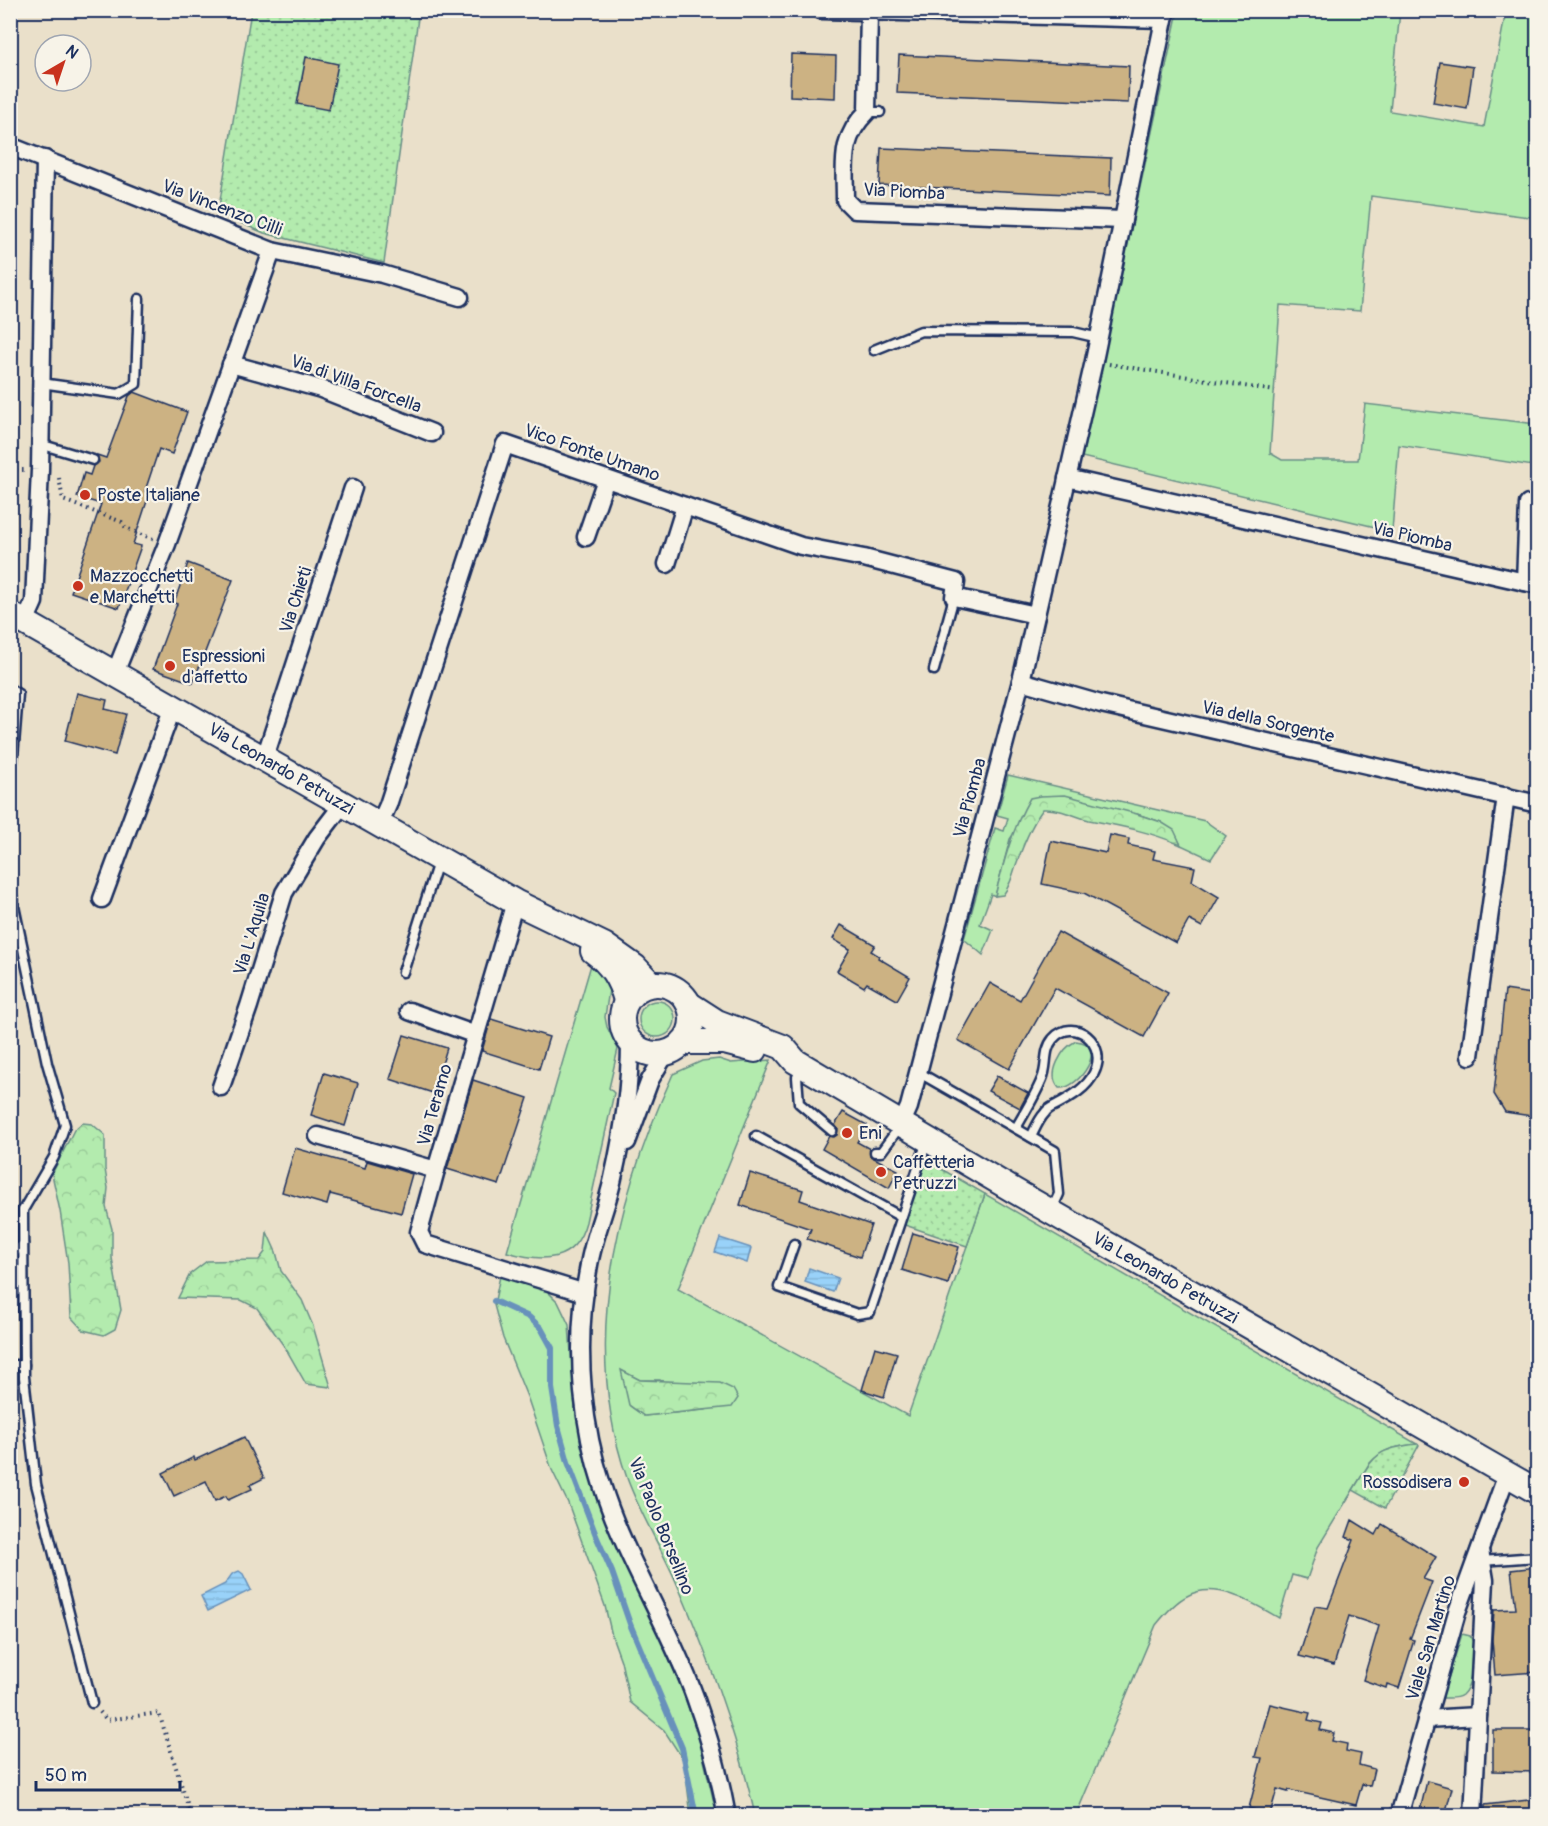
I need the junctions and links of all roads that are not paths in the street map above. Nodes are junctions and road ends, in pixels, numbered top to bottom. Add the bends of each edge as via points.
1 (821, 10) edge
2 (868, 12) junction
3 (1165, 15) edge
4 (10, 146) edge
5 (45, 159) junction
6 (1123, 220) junction
7 (272, 251) junction
8 (460, 297) dead end
9 (139, 299) dead end
10 (1099, 338) junction
11 (874, 350) dead end
12 (231, 364) junction
13 (41, 383) junction
14 (432, 433) dead end
15 (46, 446) junction
16 (93, 460) dead end
17 (1067, 478) junction
18 (606, 479) junction
19 (353, 488) dead end
20 (1528, 504) dead end
21 (685, 506) junction
22 (586, 537) dead end
23 (667, 564) dead end
24 (1532, 584) edge
25 (954, 597) junction
26 (1036, 615) junction
27 (18, 618) edge
28 (934, 670) dead end
29 (115, 673) junction
30 (1022, 681) junction
31 (10, 689) edge
32 (173, 707) junction
33 (264, 760) junction
34 (10, 796) edge
35 (1506, 796) junction
36 (1538, 802) edge
37 (343, 804) junction
38 (379, 825) junction
39 (439, 859) junction
40 (10, 887) edge
41 (102, 899) dead end
42 (515, 902) junction
43 (552, 920) junction
44 (403, 972) dead end
45 (651, 984) junction
46 (626, 1000) junction
47 (689, 1004) junction
48 (409, 1011) dead end
49 (476, 1035) junction
50 (630, 1043) junction
51 (675, 1048) junction
52 (1470, 1056) dead end
53 (799, 1064) junction
54 (918, 1072) junction
55 (221, 1087) dead end
56 (901, 1125) junction
57 (1016, 1128) junction
58 (832, 1131) dead end
59 (318, 1136) dead end
60 (756, 1136) dead end
61 (1030, 1137) junction
62 (927, 1140) junction
63 (876, 1152) dead end
64 (436, 1170) junction
65 (614, 1177) junction
66 (1051, 1212) junction
67 (901, 1217) junction
68 (23, 1244) junction
69 (794, 1244) dead end
70 (10, 1257) edge
71 (585, 1293) junction
72 (10, 1365) edge
73 (24, 1365) junction
74 (1507, 1474) junction
75 (1538, 1492) edge
76 (1481, 1554) junction
77 (1538, 1557) edge
78 (1457, 1612) junction
79 (1482, 1621) junction
80 (92, 1703) road end
81 (1478, 1716) junction
82 (1426, 1719) junction
83 (727, 1815) edge
84 (1399, 1815) edge
85 (1473, 1815) edge

1 - 2 street, Via Piomba
2 - 3 street, Via Piomba
2 - 6 street, Via Piomba via 874,112 855,123 845,147 844,200 855,210
3 - 6 street, Via Piomba
4 - 5 street, Via Vincenzo Cilli
5 - 7 street, Via Vincenzo Cilli
5 - 13 street
6 - 10 street, Via Piomba
7 - 8 street, Via Vincenzo Cilli via 382,274
7 - 12 street
9 - 13 lane via 136,384 119,394
10 - 11 lane via 1073,332 921,331
10 - 17 street, Via Piomba
12 - 14 street, Via di Villa Forcella via 321,389
12 - 29 street via 167,544
13 - 15 street
15 - 16 lane
15 - 27 street via 34,602
17 - 24 street, Via Piomba
17 - 26 street, Via Piomba
18 - 21 street, Vico Fonte Umano
18 - 22 street
18 - 38 street, Vico Fonte Umano via 506,444
19 - 33 street, Via Chieti
20 - 24 street
21 - 23 street
21 - 25 street, Vico Fonte Umano via 801,546 956,582
25 - 26 street
25 - 28 lane
26 - 30 street, Via Piomba
27 - 29 main road, Via Leonardo Petruzzi
29 - 32 main road, Via Leonardo Petruzzi
30 - 35 street, Via della Sorgente via 1113,706
30 - 54 street, Via Piomba
31 - 34 lane via 18,694
32 - 33 main road, Via Leonardo Petruzzi
32 - 41 street
33 - 37 main road, Via Leonardo Petruzzi
35 - 36 street, Via della Sorgente
35 - 52 street
37 - 38 main road, Via Leonardo Petruzzi
37 - 55 street, Via L'Aquila via 284,893
38 - 39 main road, Via Leonardo Petruzzi
39 - 42 main road, Via Leonardo Petruzzi
39 - 44 lane
40 - 68 lane via 47,1064 65,1125 54,1157 23,1210
42 - 43 main road, Via Leonardo Petruzzi
42 - 49 street, Via Teramo
43 - 45 main road, Via Leonardo Petruzzi via 604,945
43 - 46 main road, Via Leonardo Petruzzi via 610,966
45 - 46 main road
45 - 47 main road via 673,988
46 - 50 main road via 622,1027
47 - 51 main road via 692,1024
47 - 53 main road, Via Leonardo Petruzzi via 717,1022 783,1047
48 - 49 street
49 - 64 street, Via Teramo
50 - 51 main road via 647,1053
50 - 65 street, Via Paolo Borsellino via 629,1079
51 - 53 main road, Via Leonardo Petruzzi via 724,1042
51 - 65 street, Via Paolo Borsellino via 650,1080
53 - 56 main road, Via Leonardo Petruzzi
53 - 58 lane via 799,1103
54 - 56 street, Via Piomba
54 - 57 lane
56 - 62 main road, Via Leonardo Petruzzi
56 - 63 lane via 881,1152
57 - 61 lane
57 - 61 lane via 1043,1079 1047,1050 1053,1040 1070,1031 1084,1034 1093,1040 1098,1051 1096,1071 1078,1092 1045,1112
59 - 64 street, Via Teramo
60 - 67 lane
61 - 66 lane via 1055,1151 1059,1194
62 - 66 main road, Via Leonardo Petruzzi
62 - 67 lane
64 - 71 street via 419,1232 425,1244
65 - 71 street, Via Paolo Borsellino via 589,1264
66 - 74 main road, Via Leonardo Petruzzi
67 - 69 lane via 870,1312 857,1314 779,1287
68 - 70 lane
68 - 73 lane
71 - 83 street, Via Paolo Borsellino via 580,1335 583,1392 602,1486 696,1698
72 - 73 lane
73 - 80 lane via 36,1484
74 - 75 main road, Via Leonardo Petruzzi
74 - 76 street, Viale San Martino
76 - 77 lane
76 - 78 street, Viale San Martino
76 - 79 street via 1485,1580
78 - 79 street
78 - 82 street, Viale San Martino
79 - 81 street
81 - 82 street
81 - 85 street
82 - 84 street, Viale San Martino

